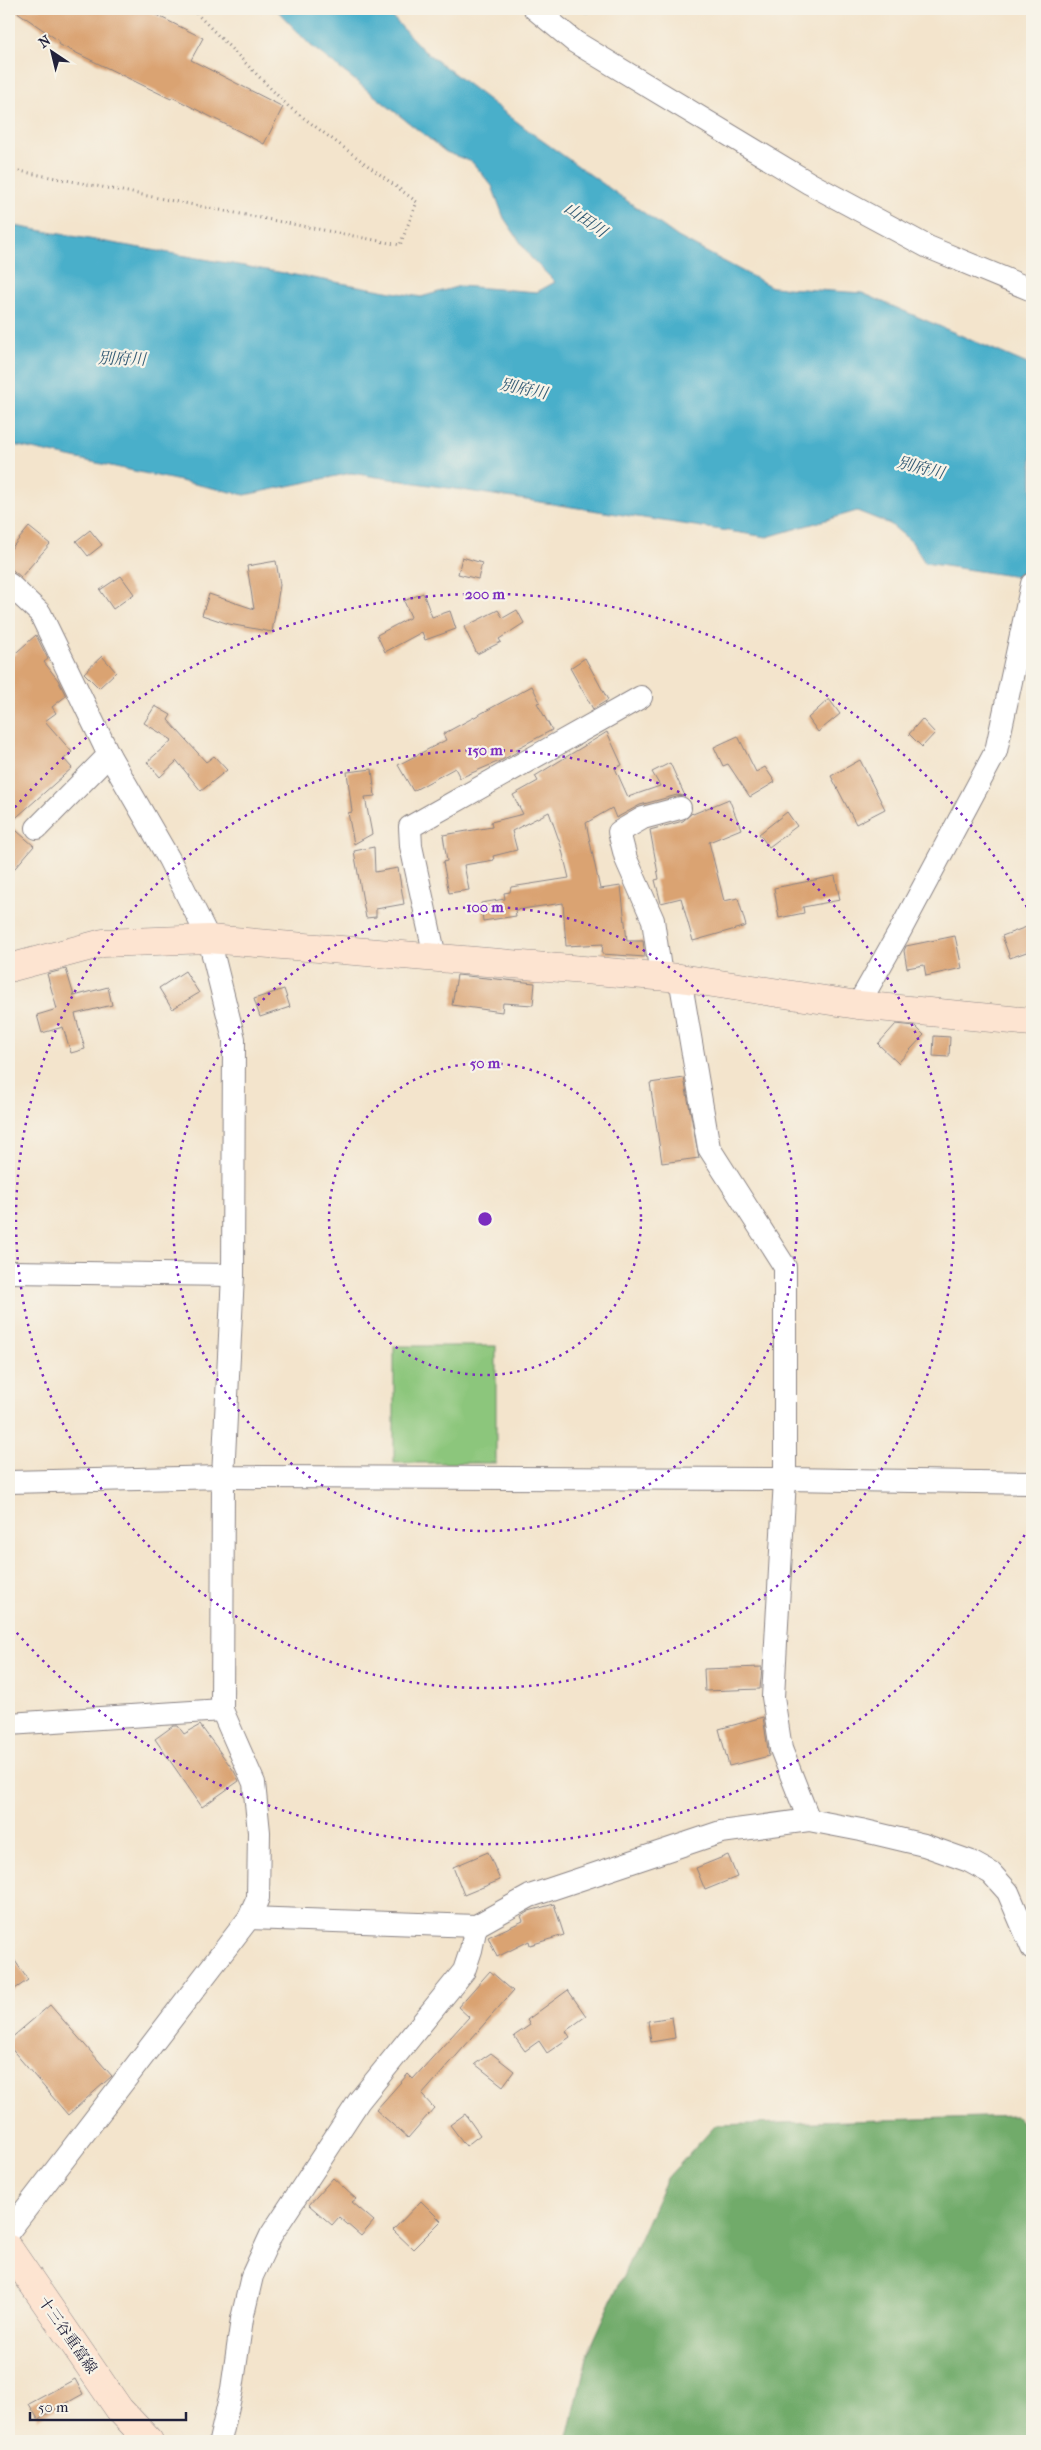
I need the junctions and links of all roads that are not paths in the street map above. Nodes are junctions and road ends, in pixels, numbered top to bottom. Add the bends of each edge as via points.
1 (535, 9) edge
2 (1032, 290) edge
3 (9, 584) edge
4 (1032, 587) edge
5 (641, 698) dead end
6 (109, 755) junction
7 (680, 808) dead end
8 (37, 828) dead end
9 (209, 939) junction
10 (434, 958) junction
11 (11, 964) edge
12 (671, 977) junction
13 (858, 1005) junction
14 (1032, 1022) edge
15 (9, 1272) edge
16 (233, 1275) junction
17 (223, 1477) junction
18 (784, 1479) junction
19 (9, 1482) edge
20 (1032, 1483) edge
21 (222, 1710) junction
22 (9, 1724) edge
23 (809, 1820) junction
24 (1028, 1917) edge
25 (249, 1918) junction
26 (476, 1926) junction
27 (1032, 1948) edge
28 (9, 2231) edge
29 (9, 2249) edge
30 (148, 2441) edge
31 (220, 2441) edge

1 - 2 street via 575,42 809,183 928,247
3 - 6 street via 40,613
4 - 13 street via 996,751
5 - 10 street via 410,827
6 - 8 street
6 - 9 street via 169,859
7 - 12 street via 643,818 619,832 626,859 653,920
9 - 10 street
9 - 11 street via 103,943
9 - 16 street via 234,1039
10 - 12 street
12 - 13 street
12 - 18 street via 709,1148 785,1267
13 - 14 street
15 - 16 street
16 - 17 street
17 - 18 street
17 - 19 street
17 - 21 street
18 - 20 street
18 - 23 street via 772,1697 781,1749
21 - 22 street
21 - 25 street via 254,1783 259,1832 258,1898
23 - 24 street via 924,1845 969,1861 991,1873
23 - 26 street via 720,1832 530,1896
24 - 27 street
25 - 26 street
25 - 28 street
26 - 31 street via 464,1971 359,2101 271,2235 252,2276
29 - 30 street, 十三谷重富線 via 119,2409

